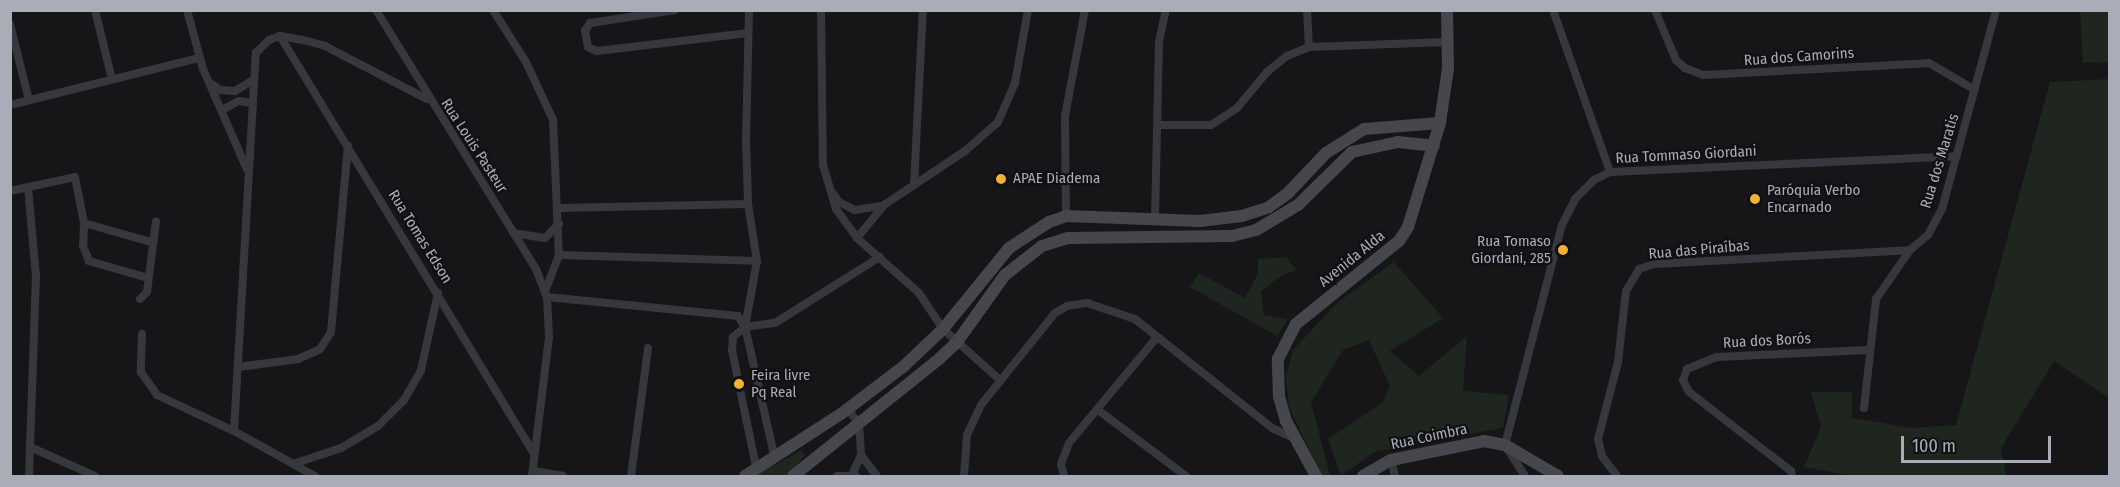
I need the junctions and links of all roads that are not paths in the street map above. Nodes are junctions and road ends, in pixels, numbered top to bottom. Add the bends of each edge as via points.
1 (96, 10) edge
2 (187, 10) edge
3 (376, 10) edge
4 (493, 10) edge
5 (675, 10) edge
6 (749, 10) edge
7 (821, 10) edge
8 (923, 10) edge
9 (1028, 10) edge
10 (1085, 10) edge
11 (1166, 10) edge
12 (1307, 10) edge
13 (1447, 10) edge
14 (1553, 10) edge
15 (1655, 10) edge
16 (1996, 10) edge
17 (10, 24) edge
18 (748, 33) junction
19 (280, 36) junction
20 (1447, 42) junction
21 (1309, 47) junction
22 (199, 58) junction
23 (112, 79) junction
24 (253, 80) junction
25 (208, 82) junction
26 (1975, 90) junction
27 (428, 99) junction
28 (29, 100) junction
29 (252, 103) junction
30 (10, 105) edge
31 (222, 110) junction
32 (1440, 123) junction
33 (1160, 125) junction
34 (250, 128) junction
35 (232, 130) junction
36 (348, 145) junction
37 (1434, 146) junction
38 (1957, 156) junction
39 (248, 172) junction
40 (1610, 172) junction
41 (826, 185) junction
42 (914, 185) junction
43 (28, 187) junction
44 (10, 191) edge
45 (748, 204) junction
46 (884, 205) junction
47 (560, 208) junction
48 (1066, 216) junction
49 (1155, 218) junction
50 (156, 222) dead end
51 (84, 223) junction
52 (560, 224) junction
53 (513, 233) junction
54 (857, 238) junction
55 (151, 242) junction
56 (1910, 250) junction
57 (559, 255) junction
58 (880, 257) junction
59 (757, 261) junction
60 (148, 278) junction
61 (438, 293) junction
62 (546, 294) junction
63 (140, 299) dead end
64 (745, 327) junction
65 (943, 329) junction
66 (142, 334) dead end
67 (1157, 337) junction
68 (957, 342) junction
69 (648, 348) dead end
70 (1868, 350) junction
71 (238, 368) junction
72 (1000, 380) junction
73 (1864, 408) dead end
74 (848, 409) junction
75 (1098, 410) junction
76 (859, 424) junction
77 (234, 431) junction
78 (1293, 438) junction
79 (1505, 445) junction
80 (30, 447) junction
81 (535, 453) junction
82 (774, 455) junction
83 (861, 455) junction
84 (1391, 460) junction
85 (296, 463) junction
86 (756, 467) junction
87 (1540, 473) edge
88 (533, 474) edge
89 (854, 476) edge
90 (29, 477) edge
91 (95, 477) edge
92 (315, 477) edge
93 (563, 477) edge
94 (631, 477) edge
95 (745, 477) edge
96 (793, 477) edge
97 (837, 477) edge
98 (877, 477) edge
99 (964, 477) edge
100 (1064, 477) edge
101 (1186, 477) edge
102 (1316, 477) edge
103 (1363, 477) edge
104 (1395, 477) edge
105 (1525, 477) edge
106 (1558, 477) edge
107 (1617, 477) edge
108 (1792, 477) edge

1 - 23 street
2 - 22 street
3 - 27 street, Rua Louis Pasteur
4 - 47 street via 526,62 553,120
5 - 18 street via 590,23 585,31 588,47 597,51
6 - 18 street
7 - 41 street via 819,112
8 - 42 street
9 - 42 street via 1015,83 998,122 965,151
10 - 48 street via 1065,116
11 - 33 street via 1159,42
12 - 21 street
13 - 20 main road, Avenida Alda
14 - 40 street
15 - 26 street, Rua dos Camorins via 1677,60 1703,75 1929,63
16 - 26 street, Rua dos Maratis
17 - 28 street
18 - 45 street
19 - 24 street via 269,39 256,53
19 - 27 street via 325,46
19 - 36 street, Rua Tomas Edson
20 - 21 street
20 - 32 main road, Avenida Alda
21 - 33 street via 1287,56 1267,72 1237,108 1211,124
22 - 23 street
22 - 25 street
23 - 28 street
24 - 25 street via 235,91 220,90
24 - 29 street
25 - 31 street
26 - 38 street, Rua dos Maratis
27 - 53 street, Rua Louis Pasteur
28 - 30 street
29 - 31 street via 239,101
29 - 34 street
31 - 35 street
32 - 37 main road, Avenida Alda
32 - 49 main road via 1364,129 1326,153 1269,207 1242,216 1200,221
33 - 49 street
34 - 35 street via 242,132
34 - 39 street
35 - 39 street
36 - 61 street, Rua Tomas Edson
36 - 71 street via 331,332 320,350 298,359
37 - 68 main road via 1398,141 1352,152 1298,205 1264,226 1232,236 1080,237 1042,246 1005,275
37 - 78 main road, Avenida Alda via 1408,227 1399,241 1307,313 1285,340 1276,377 1278,397
38 - 40 street, Rua Tommaso Giordani
38 - 56 street, Rua dos Maratis via 1935,224
39 - 71 street
40 - 79 street, Rua Tommaso Giordani via 1583,189 1562,225
41 - 46 street via 848,207 868,210
41 - 54 street via 836,209
42 - 46 street
43 - 44 street
43 - 51 street via 75,177
43 - 80 street via 36,276
45 - 47 street
45 - 59 street
46 - 54 street
47 - 52 street
48 - 49 main road
48 - 65 main road via 1049,222 1009,248
50 - 55 street
51 - 55 street
51 - 60 street via 83,246 89,261
52 - 53 street via 545,238
52 - 57 street
53 - 62 street, Rua Louis Pasteur
54 - 58 street
55 - 60 street
56 - 70 street, Rua dos Maratis via 1876,298
56 - 107 street, Rua das Piraíbas via 1654,264 1639,269 1626,291 1618,362 1598,439 1602,456
57 - 59 street
57 - 62 street
58 - 64 street via 775,323
58 - 65 street via 919,293
59 - 64 street
60 - 63 street via 147,292
61 - 81 street, Rua Tomas Edson
61 - 85 street via 421,370 404,400 378,426 360,437 319,458
62 - 64 street via 738,316
62 - 81 street via 549,337
64 - 82 street
64 - 86 street via 733,337 732,350
65 - 68 street
65 - 74 main road via 903,367
66 - 77 street via 141,372 152,390
67 - 72 street via 1122,312 1087,303 1066,306 1048,321
67 - 75 street
67 - 78 street via 1272,428
68 - 72 street
68 - 76 main road
69 - 94 street
70 - 73 street, Rua dos Maratis
70 - 108 street, Rua dos Borós via 1717,357 1687,369 1683,380 1689,392 1791,471
71 - 77 street
72 - 99 street via 972,419 964,450
74 - 76 street
74 - 82 main road
75 - 100 street via 1063,453
75 - 101 street
76 - 83 street
76 - 96 main road
77 - 85 street
78 - 102 main road, Avenida Alda
79 - 84 main road, Rua Coimbra via 1484,441
79 - 87 main road
79 - 105 street
80 - 90 street
80 - 91 street
81 - 88 street
82 - 86 main road
83 - 89 street
83 - 98 street
84 - 103 main road, Rua Coimbra
84 - 104 street
85 - 92 street
86 - 95 main road
87 - 106 main road
88 - 93 street
89 - 97 street

